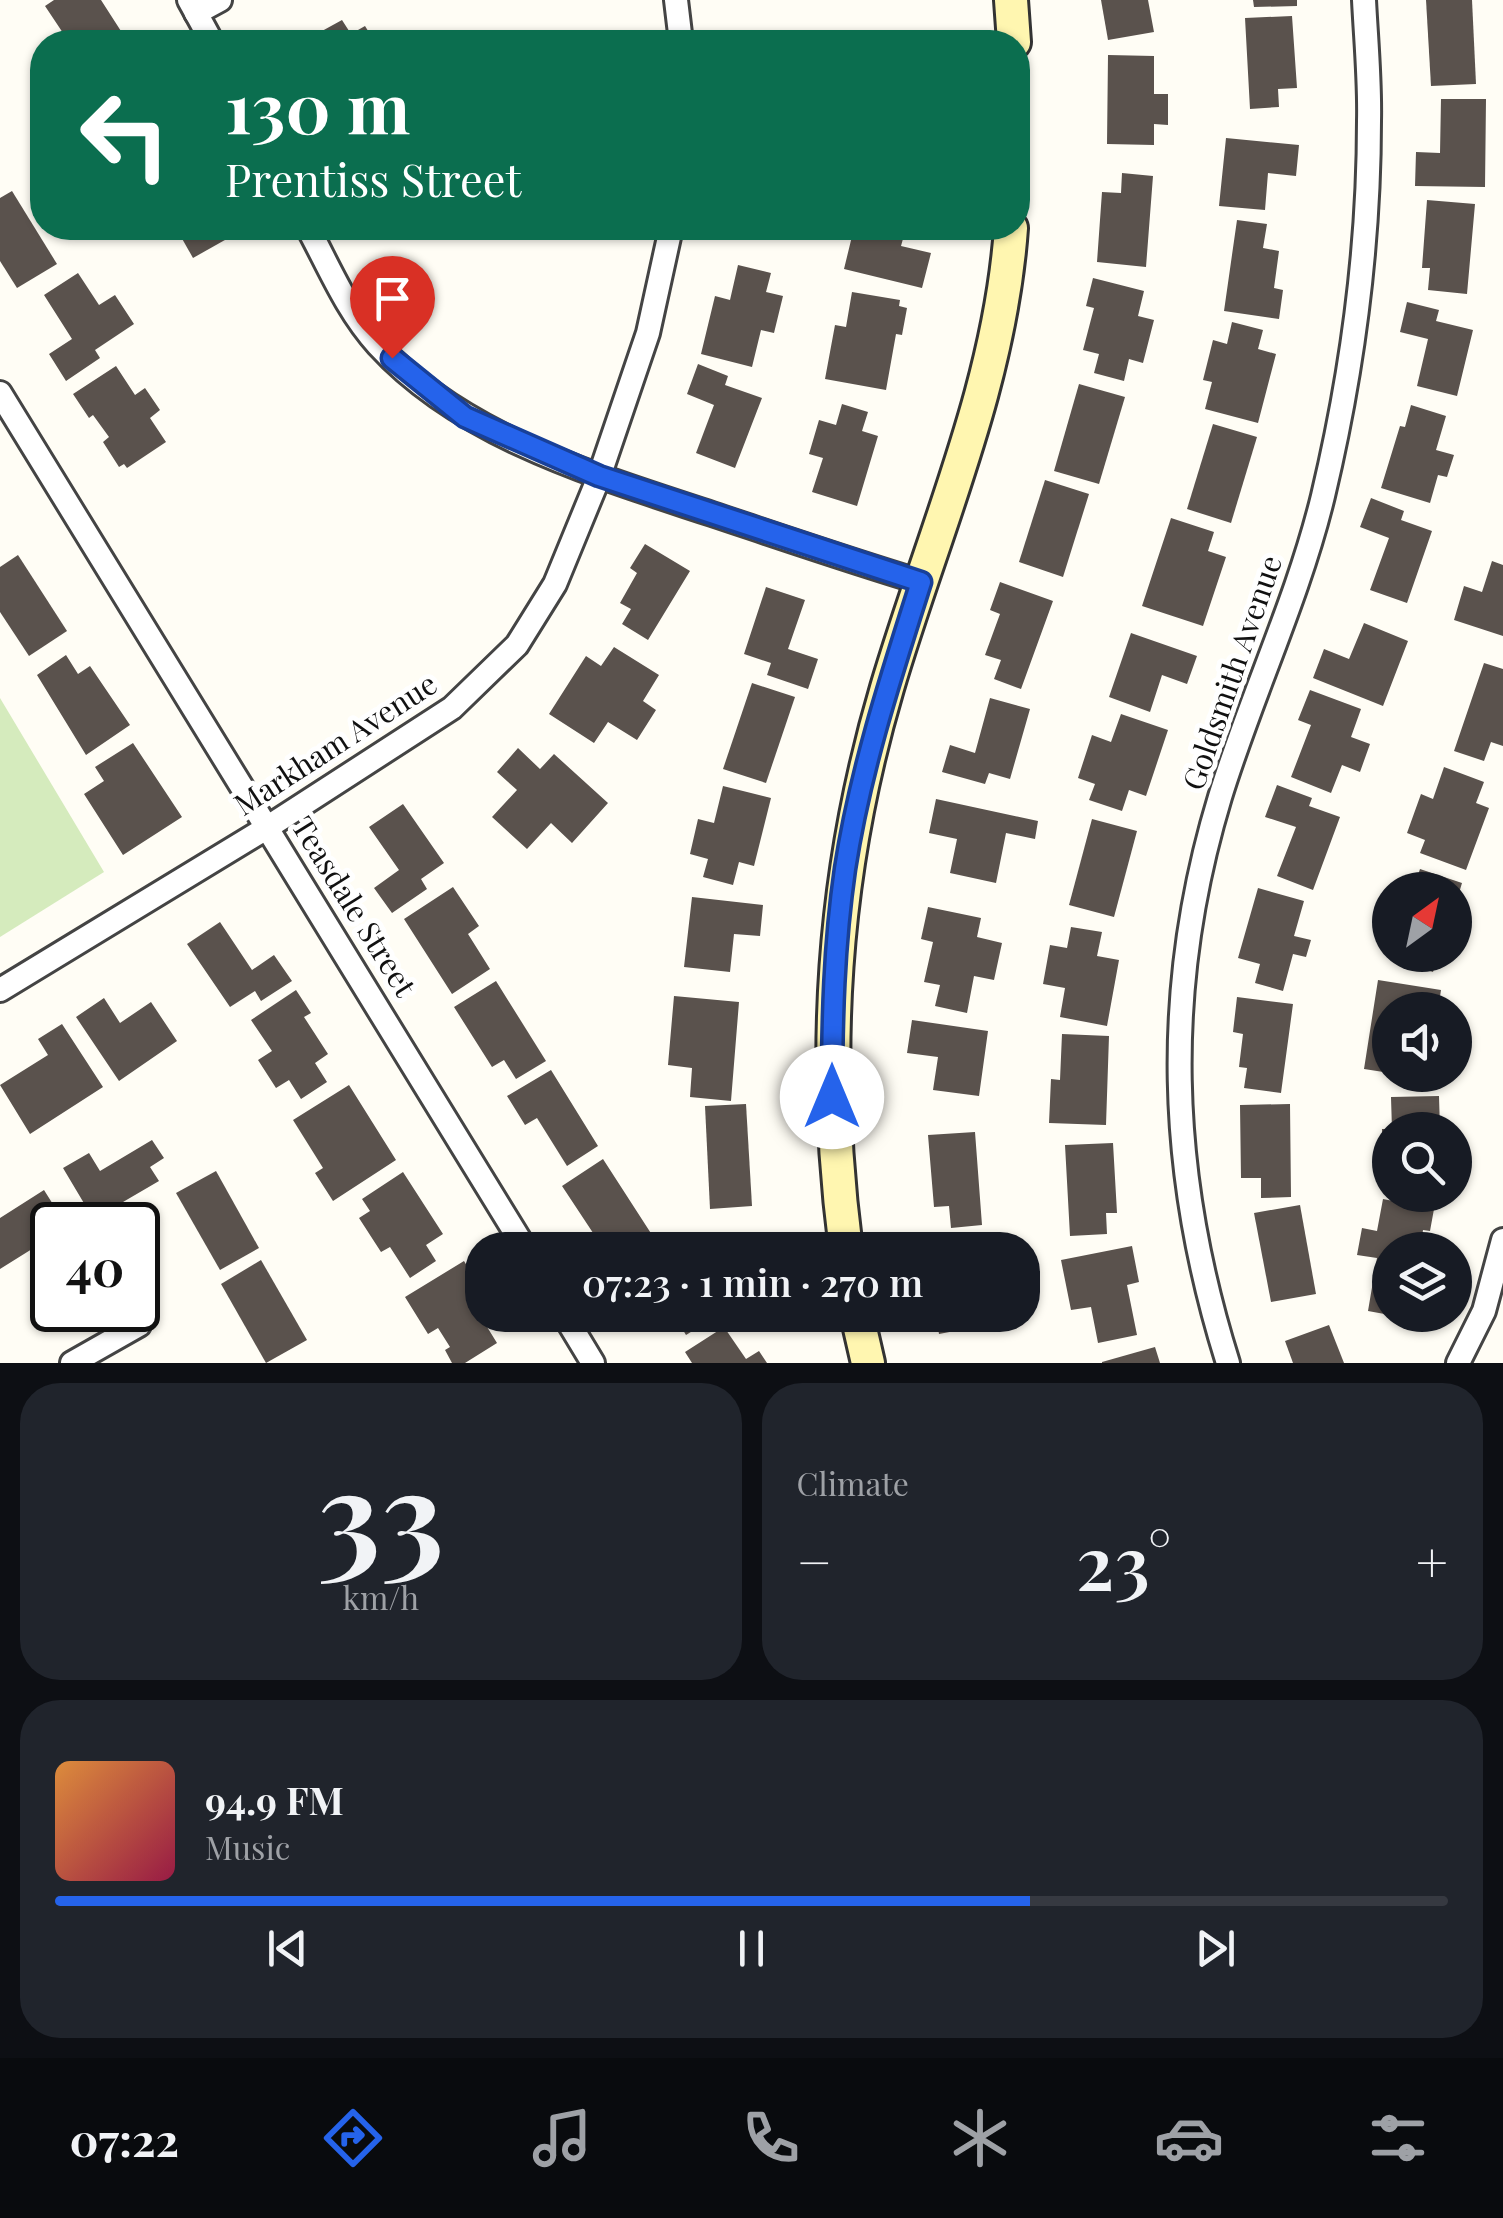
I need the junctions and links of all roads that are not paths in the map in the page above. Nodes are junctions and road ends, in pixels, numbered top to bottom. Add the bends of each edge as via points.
1 (220, 0) edge
2 (676, 0) edge
3 (1012, 0) edge
4 (1364, 0) edge
5 (192, 6) edge
6 (205, 30) edge
7 (679, 30) edge
8 (1013, 30) edge
9 (314, 240) edge
10 (669, 240) edge
11 (1010, 240) edge
12 (0, 393) edge
13 (599, 476) junction
14 (921, 582) junction
15 (268, 827) junction
16 (0, 990) edge
17 (515, 1232) edge
18 (844, 1232) edge
19 (1503, 1240) edge
20 (127, 1332) edge
21 (574, 1332) edge
22 (861, 1332) edge
23 (72, 1363) edge
24 (593, 1363) edge
25 (868, 1363) edge
26 (1228, 1363) edge
27 (1458, 1363) edge

1 - 5 street
2 - 7 street
3 - 8 street
4 - 26 street, Goldsmith Avenue via 1370,120 1364,246 1335,439 1305,555 1220,797 1180,991 1179,1082 1190,1198
5 - 6 street
9 - 13 street via 350,307 408,374 465,417
10 - 13 street, Markham Avenue via 648,332
11 - 14 street via 978,414
12 - 15 street, Teasdale Street
13 - 14 street
13 - 15 street, Markham Avenue via 555,584 517,645 452,708
14 - 18 street via 886,690 846,868 832,1010
15 - 16 street, Markham Avenue
15 - 17 street, Teasdale Street
19 - 27 street via 1484,1311
20 - 23 street
21 - 24 street
22 - 25 street

